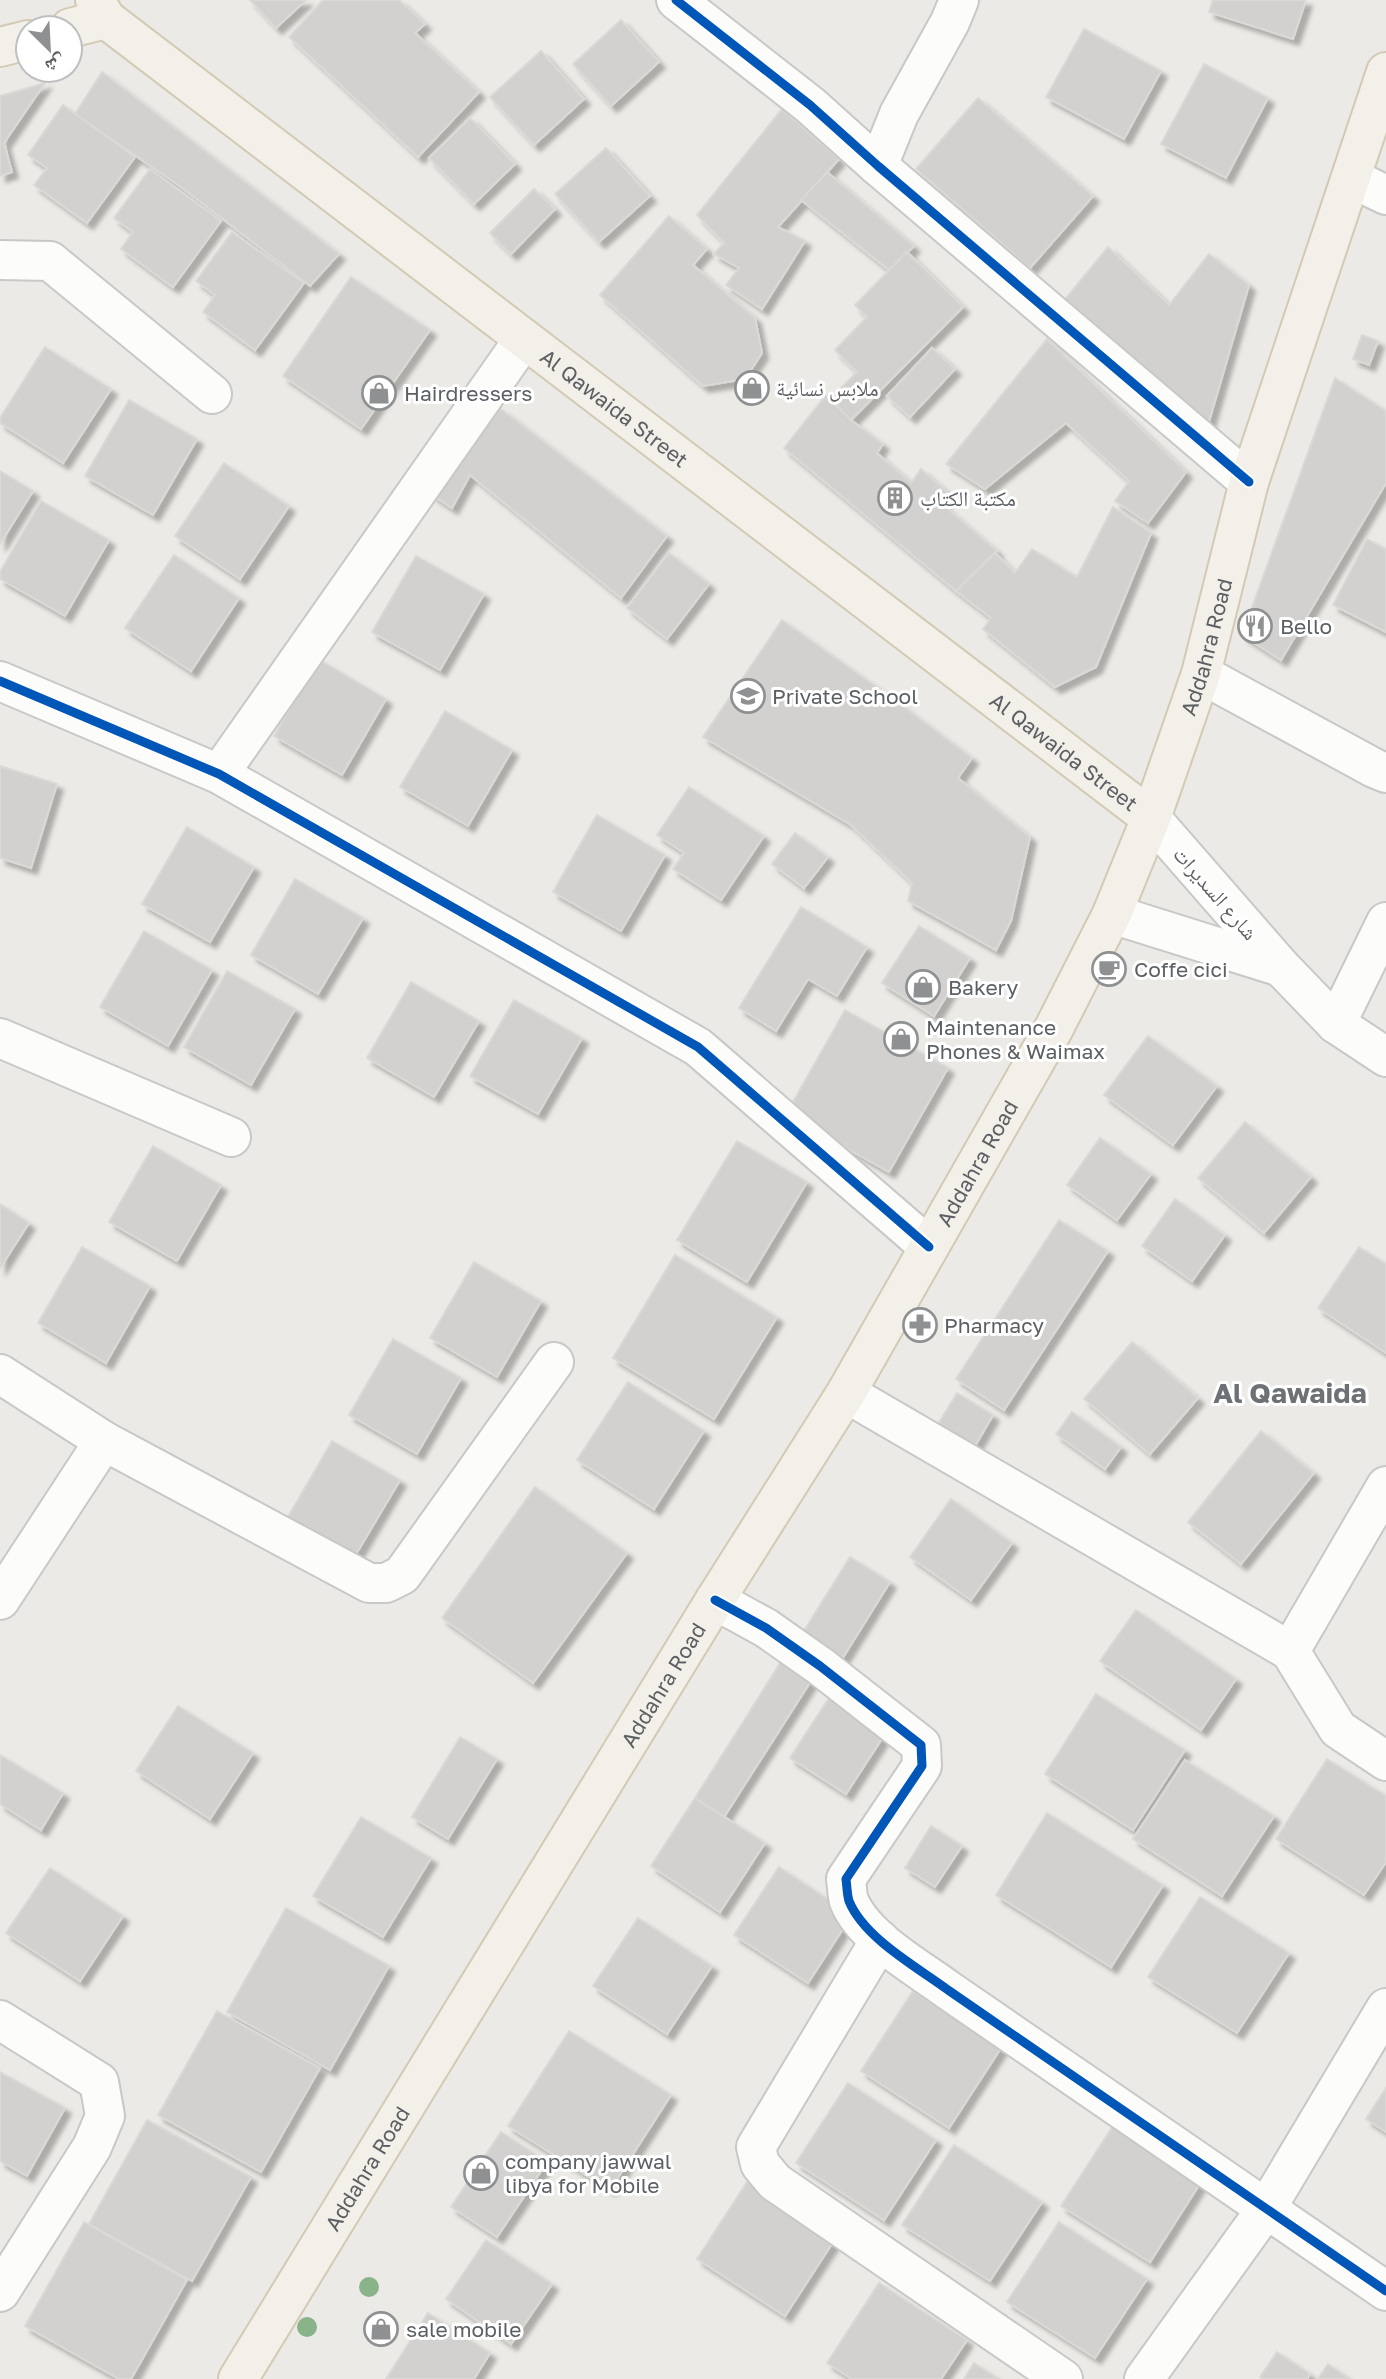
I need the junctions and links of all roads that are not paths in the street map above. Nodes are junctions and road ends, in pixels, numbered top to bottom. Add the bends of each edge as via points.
1 (676, 0) edge
2 (959, 0) edge
3 (90, 16) edge
4 (1386, 72) edge
5 (878, 166) junction
6 (1351, 178) junction
7 (1386, 195) edge
8 (0, 260) edge
9 (524, 339) junction
10 (212, 394) dead end
11 (1249, 482) junction
12 (1201, 674) junction
13 (0, 681) edge
14 (1382, 765) edge
15 (219, 774) junction
16 (1151, 818) junction
17 (1112, 914) junction
18 (1386, 922) edge
19 (1281, 967) junction
20 (1336, 1024) junction
21 (4, 1047) edge
22 (1386, 1057) edge
23 (231, 1137) dead end
24 (929, 1247) junction
25 (554, 1362) dead end
26 (0, 1374) edge
27 (846, 1393) junction
28 (104, 1441) junction
29 (1386, 1486) edge
30 (0, 1600) edge
31 (715, 1600) junction
32 (1290, 1651) junction
33 (1386, 1761) edge
34 (880, 1940) junction
35 (1386, 2008) edge
36 (0, 2020) edge
37 (1266, 2208) junction
38 (1386, 2291) edge
39 (0, 2292) edge
40 (238, 2379) edge
41 (1063, 2379) edge
42 (1144, 2379) edge

1 - 5 street via 810,104
2 - 5 street via 899,114
3 - 9 main road, Al Qawaida Street
4 - 6 main road, Addahra Road
5 - 11 street
6 - 7 street
6 - 11 main road, Addahra Road
8 - 10 street via 50,261
9 - 15 street
9 - 16 main road, Al Qawaida Street
11 - 12 main road, Addahra Road
12 - 14 street
12 - 16 main road, Addahra Road
13 - 15 street
15 - 24 street via 698,1047
16 - 17 main road, Addahra Road
16 - 19 street, شارع السديرات
17 - 19 street, شارع السديرات
17 - 24 main road, Addahra Road via 1054,1028
18 - 20 street
19 - 20 street, شارع السديرات
20 - 22 street, شارع السديرات
21 - 23 street
24 - 27 main road, Addahra Road
25 - 28 street via 402,1575 386,1583 369,1583
26 - 28 street
27 - 31 main road, Addahra Road
27 - 32 street
28 - 30 street
29 - 32 street
31 - 34 street via 799,1651 921,1745 922,1766 846,1880 849,1901
31 - 40 main road, Addahra Road
32 - 33 street via 1338,1729
34 - 37 street
34 - 41 street via 756,2147 761,2164 775,2182
35 - 37 street
36 - 39 street via 99,2082 105,2116 92,2147
37 - 38 street
37 - 42 street

